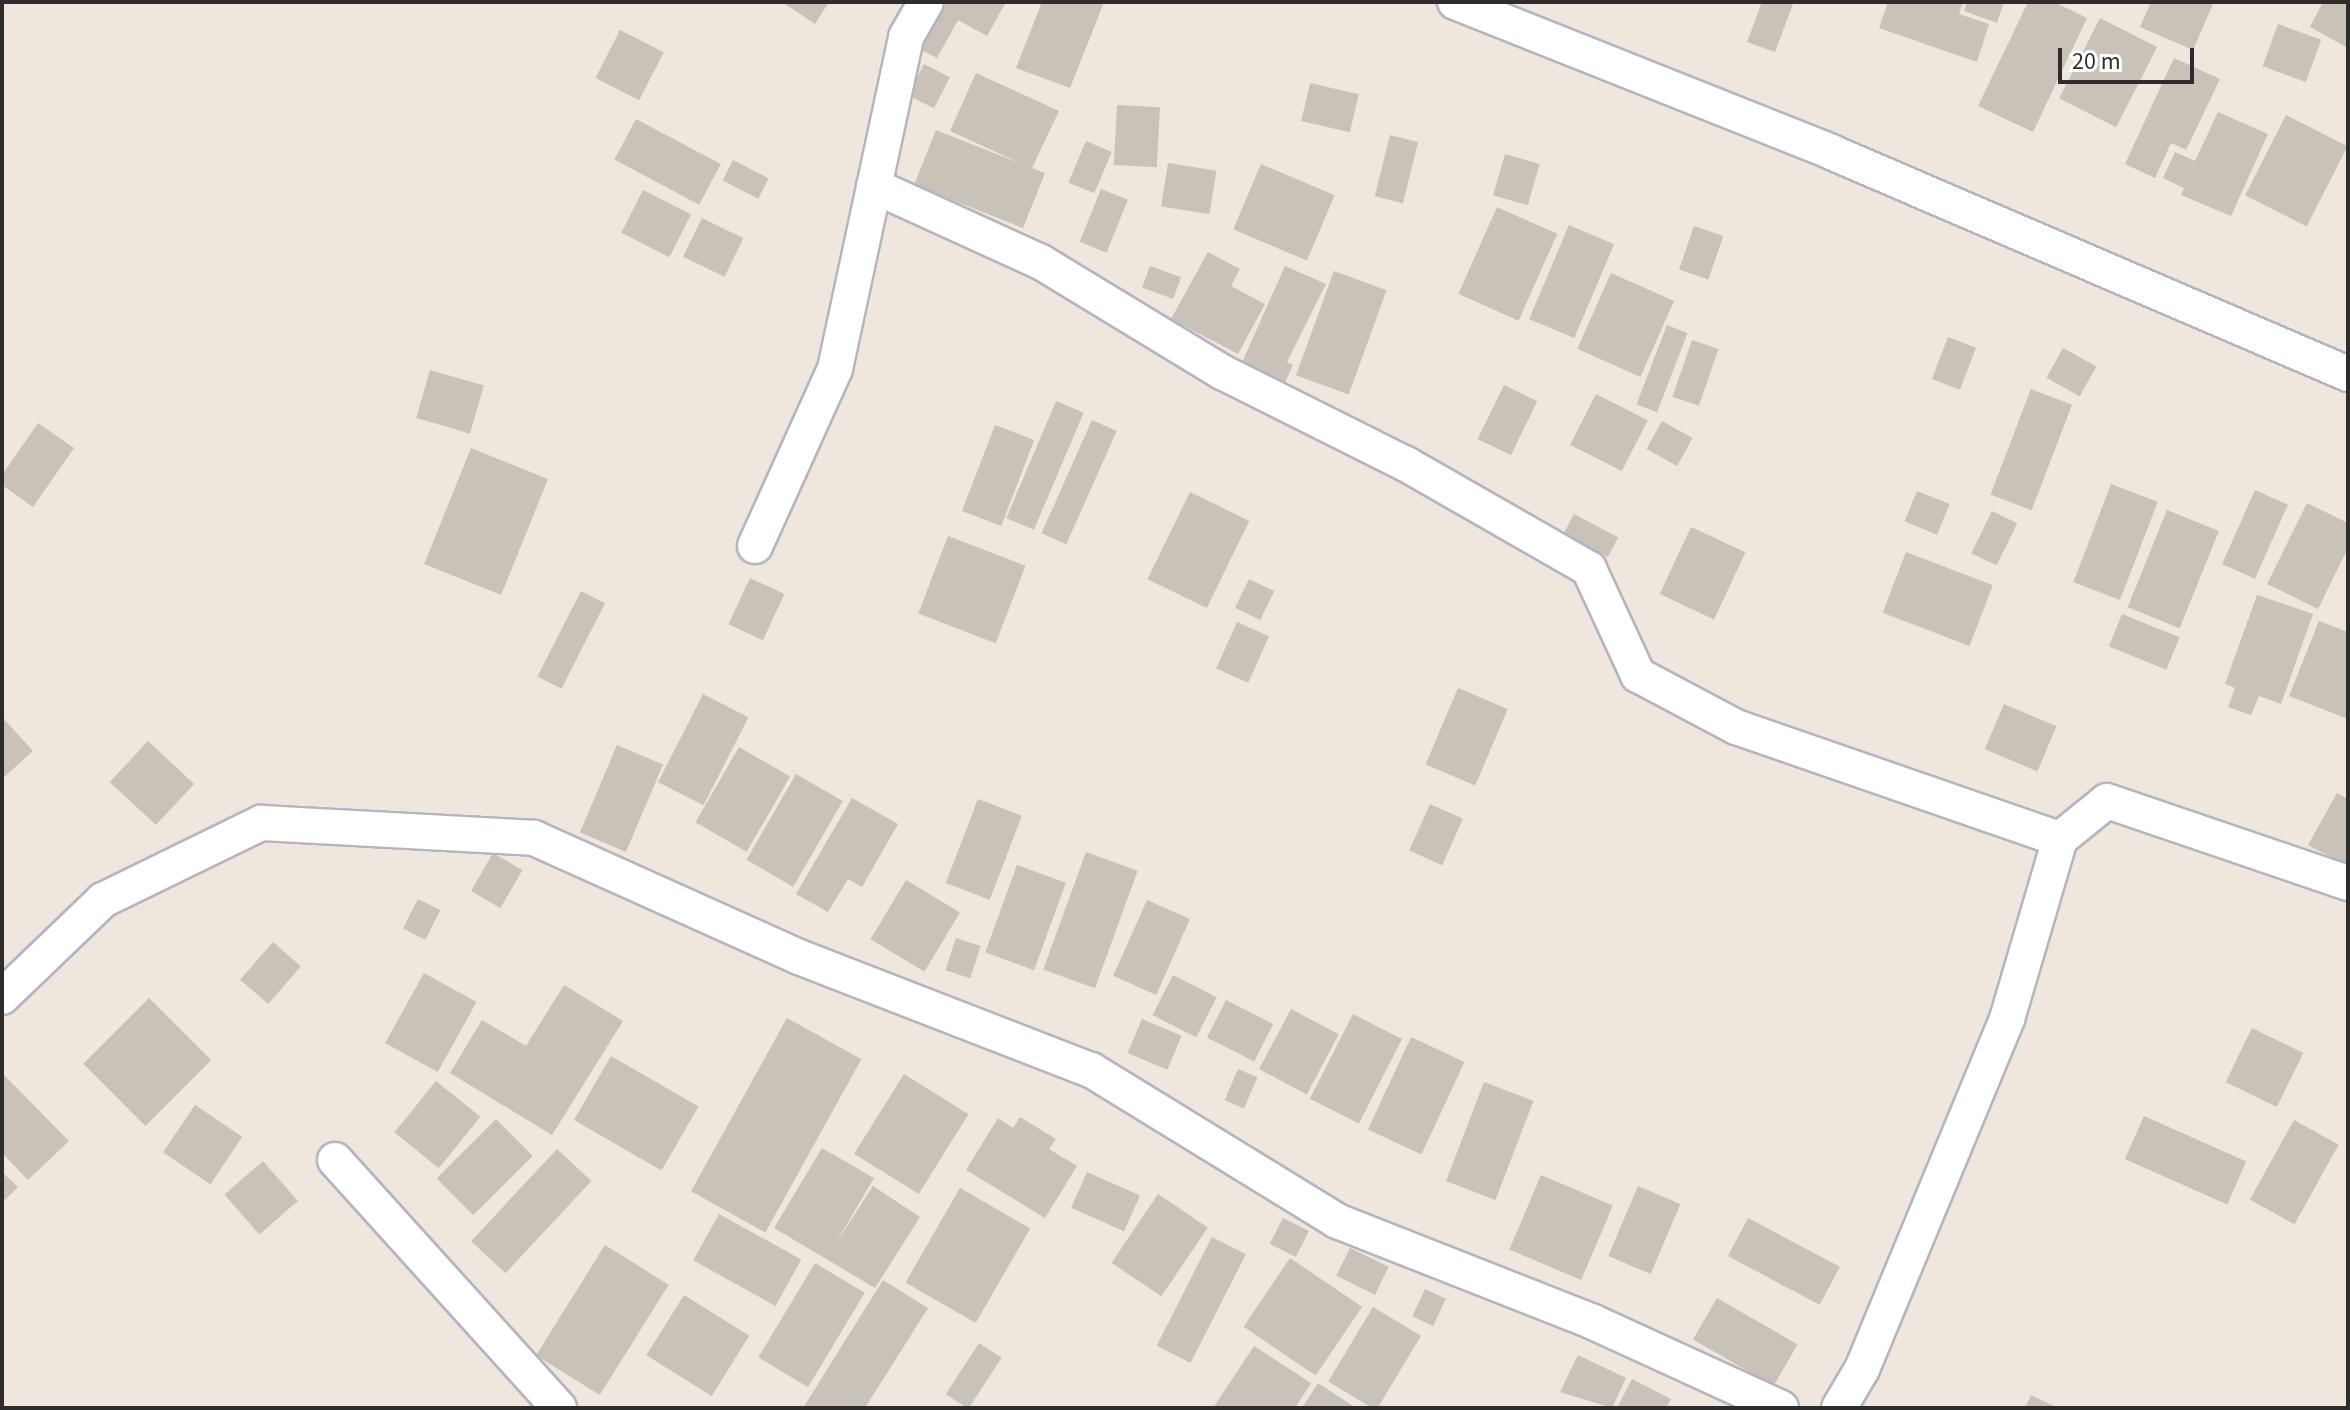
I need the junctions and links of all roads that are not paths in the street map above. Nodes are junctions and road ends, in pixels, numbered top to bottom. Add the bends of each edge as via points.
1 (926, 2) edge
2 (1455, 2) edge
3 (874, 186) junction
4 (2348, 374) edge
5 (755, 546) dead end
6 (2060, 839) junction
7 (2348, 883) edge
8 (2, 997) edge
9 (335, 1160) dead end
10 (559, 1408) edge
11 (1781, 1408) edge
12 (1839, 1408) edge

1 - 3 street via 906,37
2 - 4 street via 1831,152
3 - 5 street via 835,369
3 - 6 street via 1041,262 1222,372 1406,464 1589,569 1638,675 1736,727
6 - 7 street via 2107,801
6 - 12 street via 2007,1019 1862,1369
8 - 11 street via 103,900 261,823 534,838 799,957 1091,1070 1337,1221 1591,1321
9 - 10 street

